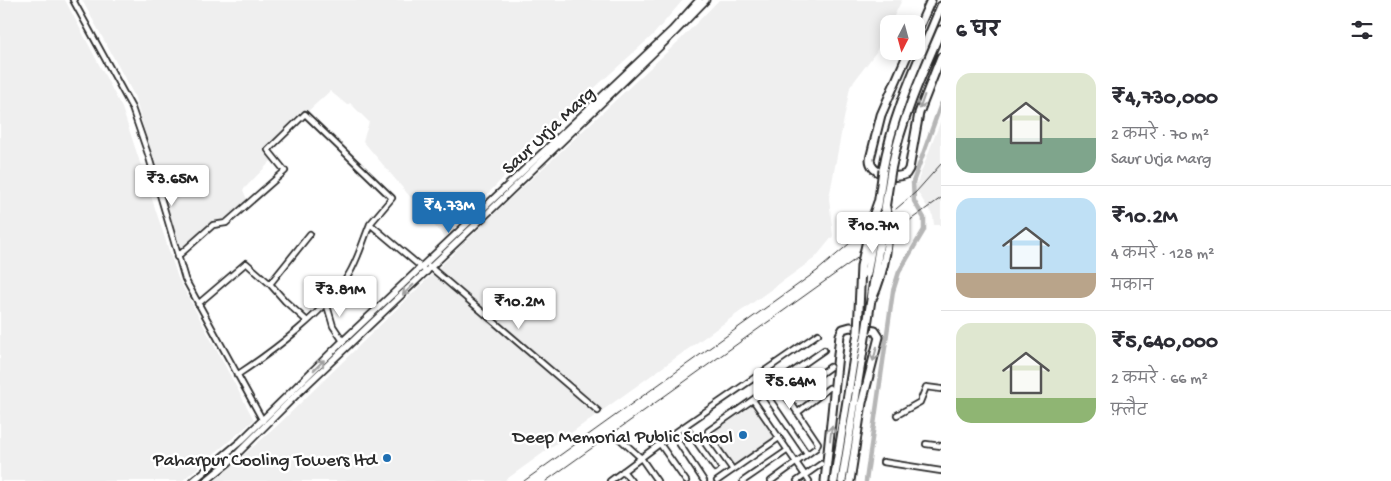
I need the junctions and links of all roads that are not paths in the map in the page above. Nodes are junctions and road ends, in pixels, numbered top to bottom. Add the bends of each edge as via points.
1 (74, 0) edge
2 (704, 0) edge
3 (931, 0) edge
4 (941, 6) edge
5 (924, 15) edge
6 (940, 33) edge
7 (941, 57) edge
8 (905, 60) edge
9 (887, 170) junction
10 (881, 202) junction
11 (370, 224) junction
12 (310, 234) dead end
13 (178, 257) junction
14 (426, 267) junction
15 (270, 284) junction
16 (326, 302) junction
17 (198, 304) junction
18 (307, 321) junction
19 (862, 332) junction
20 (818, 334) dead end
21 (343, 341) junction
22 (338, 346) junction
23 (824, 350) dead end
24 (343, 351) junction
25 (830, 367) dead end
26 (768, 369) junction
27 (237, 374) junction
28 (755, 378) junction
29 (777, 383) junction
30 (829, 388) dead end
31 (941, 388) edge
32 (765, 392) junction
33 (787, 398) junction
34 (753, 400) junction
35 (598, 412) dead end
36 (797, 413) junction
37 (897, 415) dead end
38 (263, 420) junction
39 (267, 426) junction
40 (685, 426) junction
41 (673, 434) junction
42 (779, 438) junction
43 (620, 439) dead end
44 (660, 444) junction
45 (926, 444) dead end
46 (941, 446) edge
47 (788, 450) junction
48 (808, 454) junction
49 (641, 458) junction
50 (883, 462) dead end
51 (796, 463) junction
52 (821, 464) dead end
53 (715, 468) dead end
54 (732, 470) junction
55 (624, 471) junction
56 (941, 471) edge
57 (805, 476) junction
58 (193, 481) edge
59 (206, 481) edge
60 (611, 481) edge
61 (631, 481) edge
62 (657, 481) edge
63 (686, 481) edge
64 (704, 481) edge
65 (717, 481) edge
66 (743, 481) edge
67 (771, 481) edge
68 (796, 481) edge
69 (809, 481) edge
70 (825, 481) edge
71 (834, 481) edge
72 (842, 481) edge
73 (850, 481) edge

1 - 13 street via 132,108
2 - 14 street, Saur Urja Marg
3 - 5 main road
4 - 9 main road via 888,143
6 - 9 main road
7 -> 8 main road via 918,113 909,169 903,176 896,176 875,171 870,159 881,115
9 - 10 main road, bridge
10 - 19 main road, bridge via 869,306
10 - 19 main road, bridge via 860,318
11 - 13 street via 392,198 305,114 268,150 285,172 226,223 213,224
11 - 14 street
11 - 16 street via 349,274
12 - 15 street
13 - 17 street
14 - 21 street, Saur Urja Marg
14 -> 24 street, Saur Urja Marg
14 - 35 street
15 - 17 street via 246,263
15 - 18 street
16 - 18 street
16 - 21 street via 333,326
17 - 27 street
18 - 27 street via 271,352
19 - 71 main road
19 - 72 main road
20 - 26 street
21 - 22 street, Saur Urja Marg
22 - 24 street
38 -> 22 street, Saur Urja Marg
23 - 29 street
24 - 39 street, Saur Urja Marg
25 - 33 street
26 - 28 street
26 - 29 street
27 - 38 street
28 - 32 street
28 - 40 street
29 - 32 street
29 - 33 street
30 - 36 street
31 - 37 street via 926,387 918,404
32 - 34 street
32 - 48 street
33 - 36 street
34 - 42 street
34 - 54 street via 708,431
36 - 48 street via 818,443
38 - 39 street
38 - 58 street, Saur Urja Marg
39 - 59 street, Saur Urja Marg
40 - 41 street
40 - 53 street
41 - 44 street
41 - 64 street
42 - 47 street
42 - 54 street
43 - 49 street
44 - 49 street
44 - 63 street
45 - 46 street
47 - 51 street
47 - 66 street
48 - 51 street
49 - 55 street
49 - 62 street
50 - 56 street
51 - 57 street
51 - 67 street
52 - 57 street
54 - 65 street
55 - 60 street
55 - 61 street
57 - 68 street
57 - 69 street
70 -> 73 main road via 840,334 850,327 875,331 879,337 862,403

